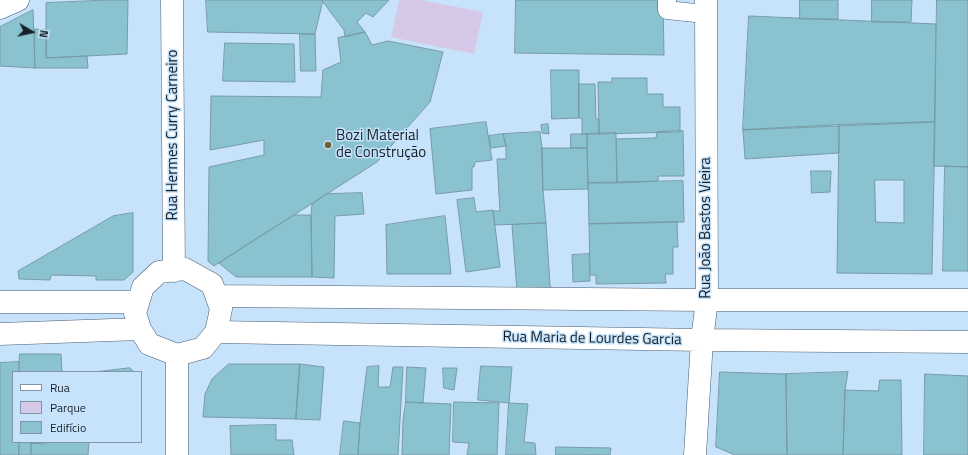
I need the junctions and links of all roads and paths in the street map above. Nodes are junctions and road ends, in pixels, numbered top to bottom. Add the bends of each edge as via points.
1 (18, 0) edge
2 (172, 0) edge
3 (667, 0) edge
4 (705, 7) edge
5 (0, 8) edge
6 (174, 271) junction
7 (216, 296) junction
8 (707, 300) junction
9 (968, 300) edge
10 (0, 302) edge
11 (138, 302) junction
12 (140, 329) junction
13 (216, 332) junction
14 (0, 334) edge
15 (702, 340) junction
16 (968, 342) edge
17 (177, 355) junction
18 (177, 455) edge
19 (695, 455) edge

1 - 5 street
2 - 6 street, Rua Hermes Curry Carneiro
3 - 4 lane via 667,10
4 - 8 street, Rua João Bastos Vieira
6 - 7 street via 185,269 212,284
6 - 11 street via 159,272 143,287
7 - 8 street
7 - 13 street via 221,309
8 - 9 street
8 - 15 street, Rua João Bastos Vieira
10 - 11 street
11 - 12 street via 135,313
12 - 14 street
12 - 17 street via 149,344
13 - 15 street, Rua Maria de Lourdes Garcia
13 - 17 street via 203,348
15 - 16 street, Rua Maria de Lourdes Garcia
15 - 19 street, Rua João Bastos Vieira
17 - 18 street

